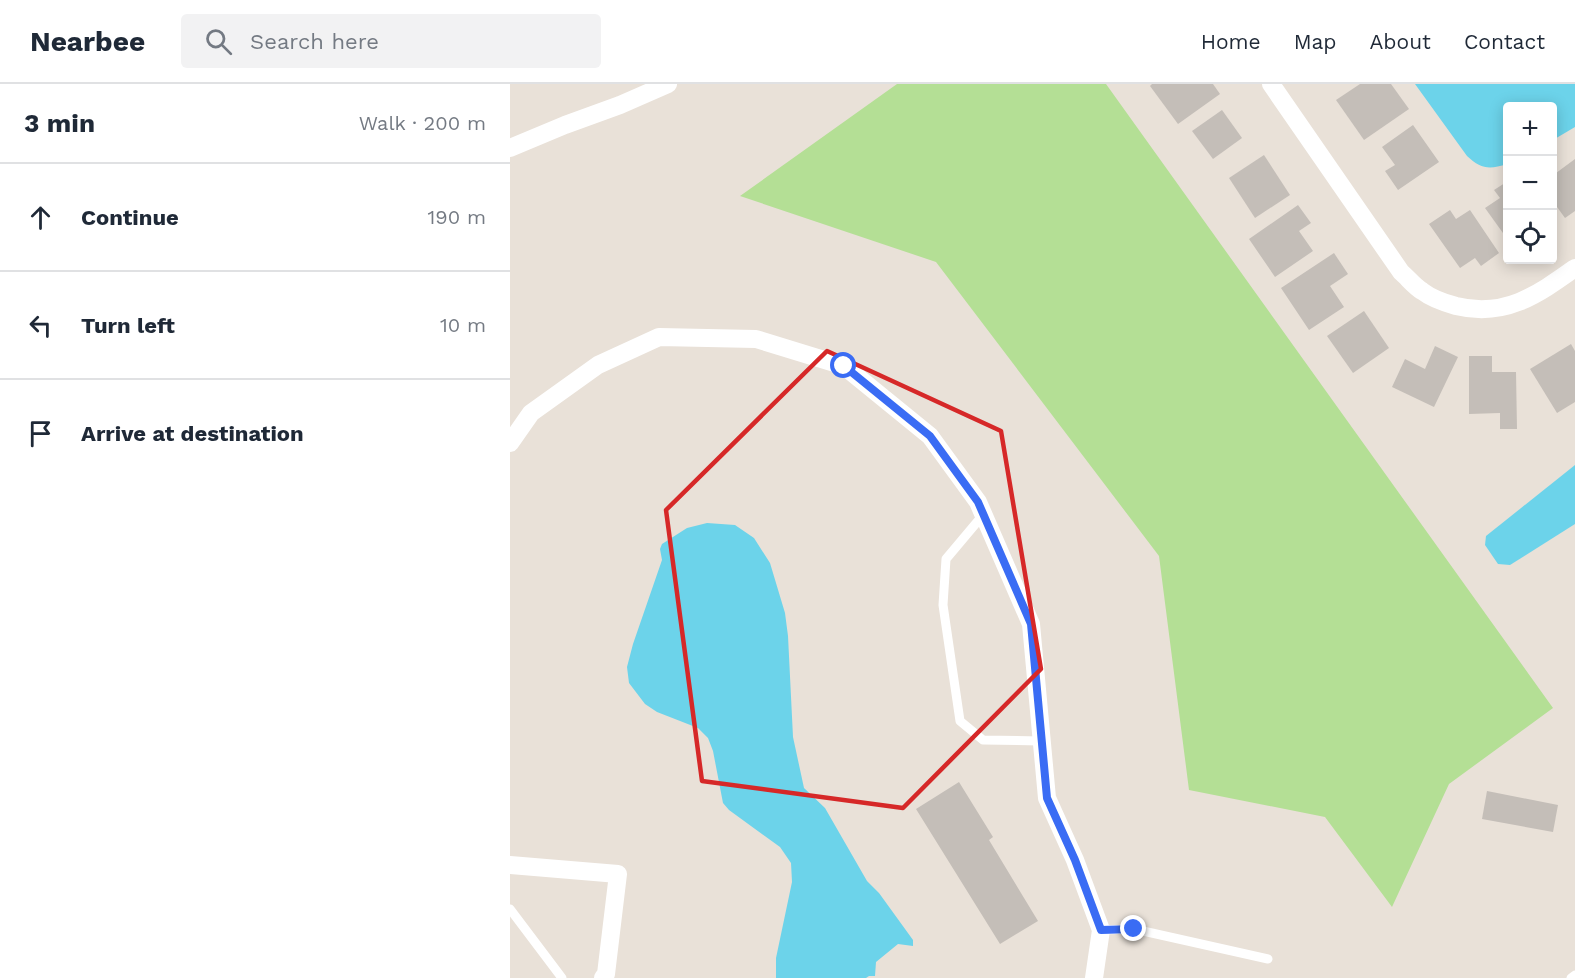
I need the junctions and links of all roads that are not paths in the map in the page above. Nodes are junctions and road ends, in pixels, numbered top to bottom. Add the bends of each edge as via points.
1 (668, 84) edge
2 (1271, 84) edge
3 (510, 148) edge
4 (1575, 268) edge
5 (510, 444) edge
6 (983, 515) junction
7 (1041, 741) junction
8 (510, 866) edge
9 (510, 909) edge
10 (1101, 930) junction
11 (1268, 959) dead end
12 (1575, 975) edge
13 (562, 978) edge
14 (603, 978) edge
15 (1094, 978) edge
16 (1571, 978) edge

1 - 3 street
2 - 4 street via 1401,272 1422,292 1472,310 1496,308 1541,292
5 - 6 street via 531,413 598,365 658,337 756,339 844,366 930,436 978,502
6 - 7 street via 1031,624
6 - 7 lane via 946,559 943,605 960,721 983,740
7 - 10 street via 1047,798
8 - 14 street via 618,874
9 - 13 lane
10 - 11 lane via 1134,929
10 - 15 street
12 - 16 lane

